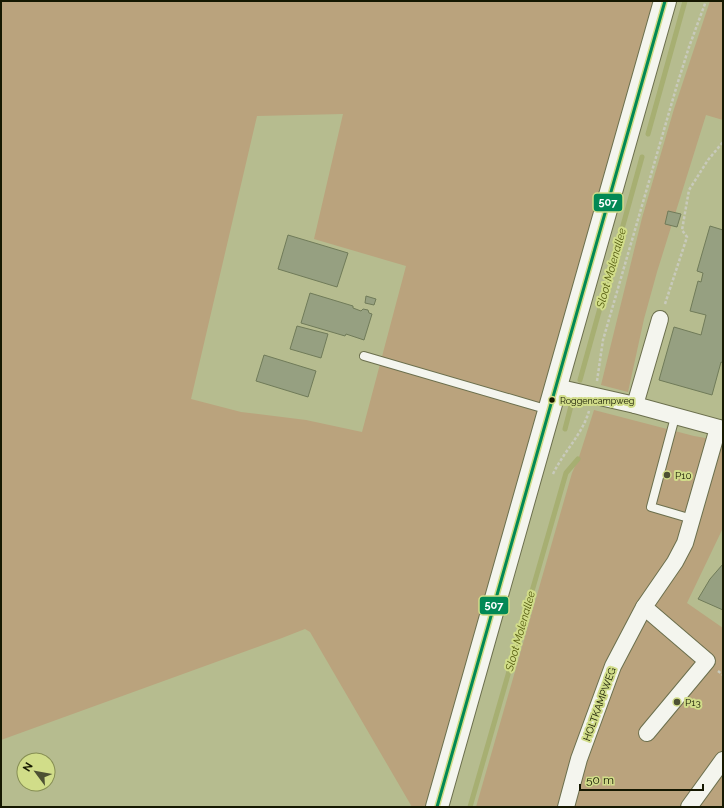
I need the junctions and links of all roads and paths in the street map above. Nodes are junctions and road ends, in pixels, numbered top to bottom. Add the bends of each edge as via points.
1 (665, 1) edge
2 (723, 142) edge
3 (660, 319) joint
4 (364, 356) dead end
5 (556, 387) junction
6 (635, 405) junction
7 (549, 410) junction
8 (675, 417) junction
9 (720, 429) edge
10 (692, 519) junction
11 (644, 606) junction
12 (647, 733) dead end
13 (723, 760) edge
14 (437, 807) edge
15 (566, 807) edge
16 (689, 807) edge

1 - 5 main road
2 - 3 path via 689,190 682,230 687,237
3 - 6 street
4 - 7 lane
5 - 6 street
5 - 7 main road
6 - 8 street
7 - 14 main road
8 - 9 street
8 - 10 lane via 651,507
9 - 10 street, HOLTKAMPWEG
10 - 11 street, HOLTKAMPWEG via 675,562
11 - 12 street via 707,661
11 - 15 street, HOLTKAMPWEG via 613,666 595,710
13 - 16 street

